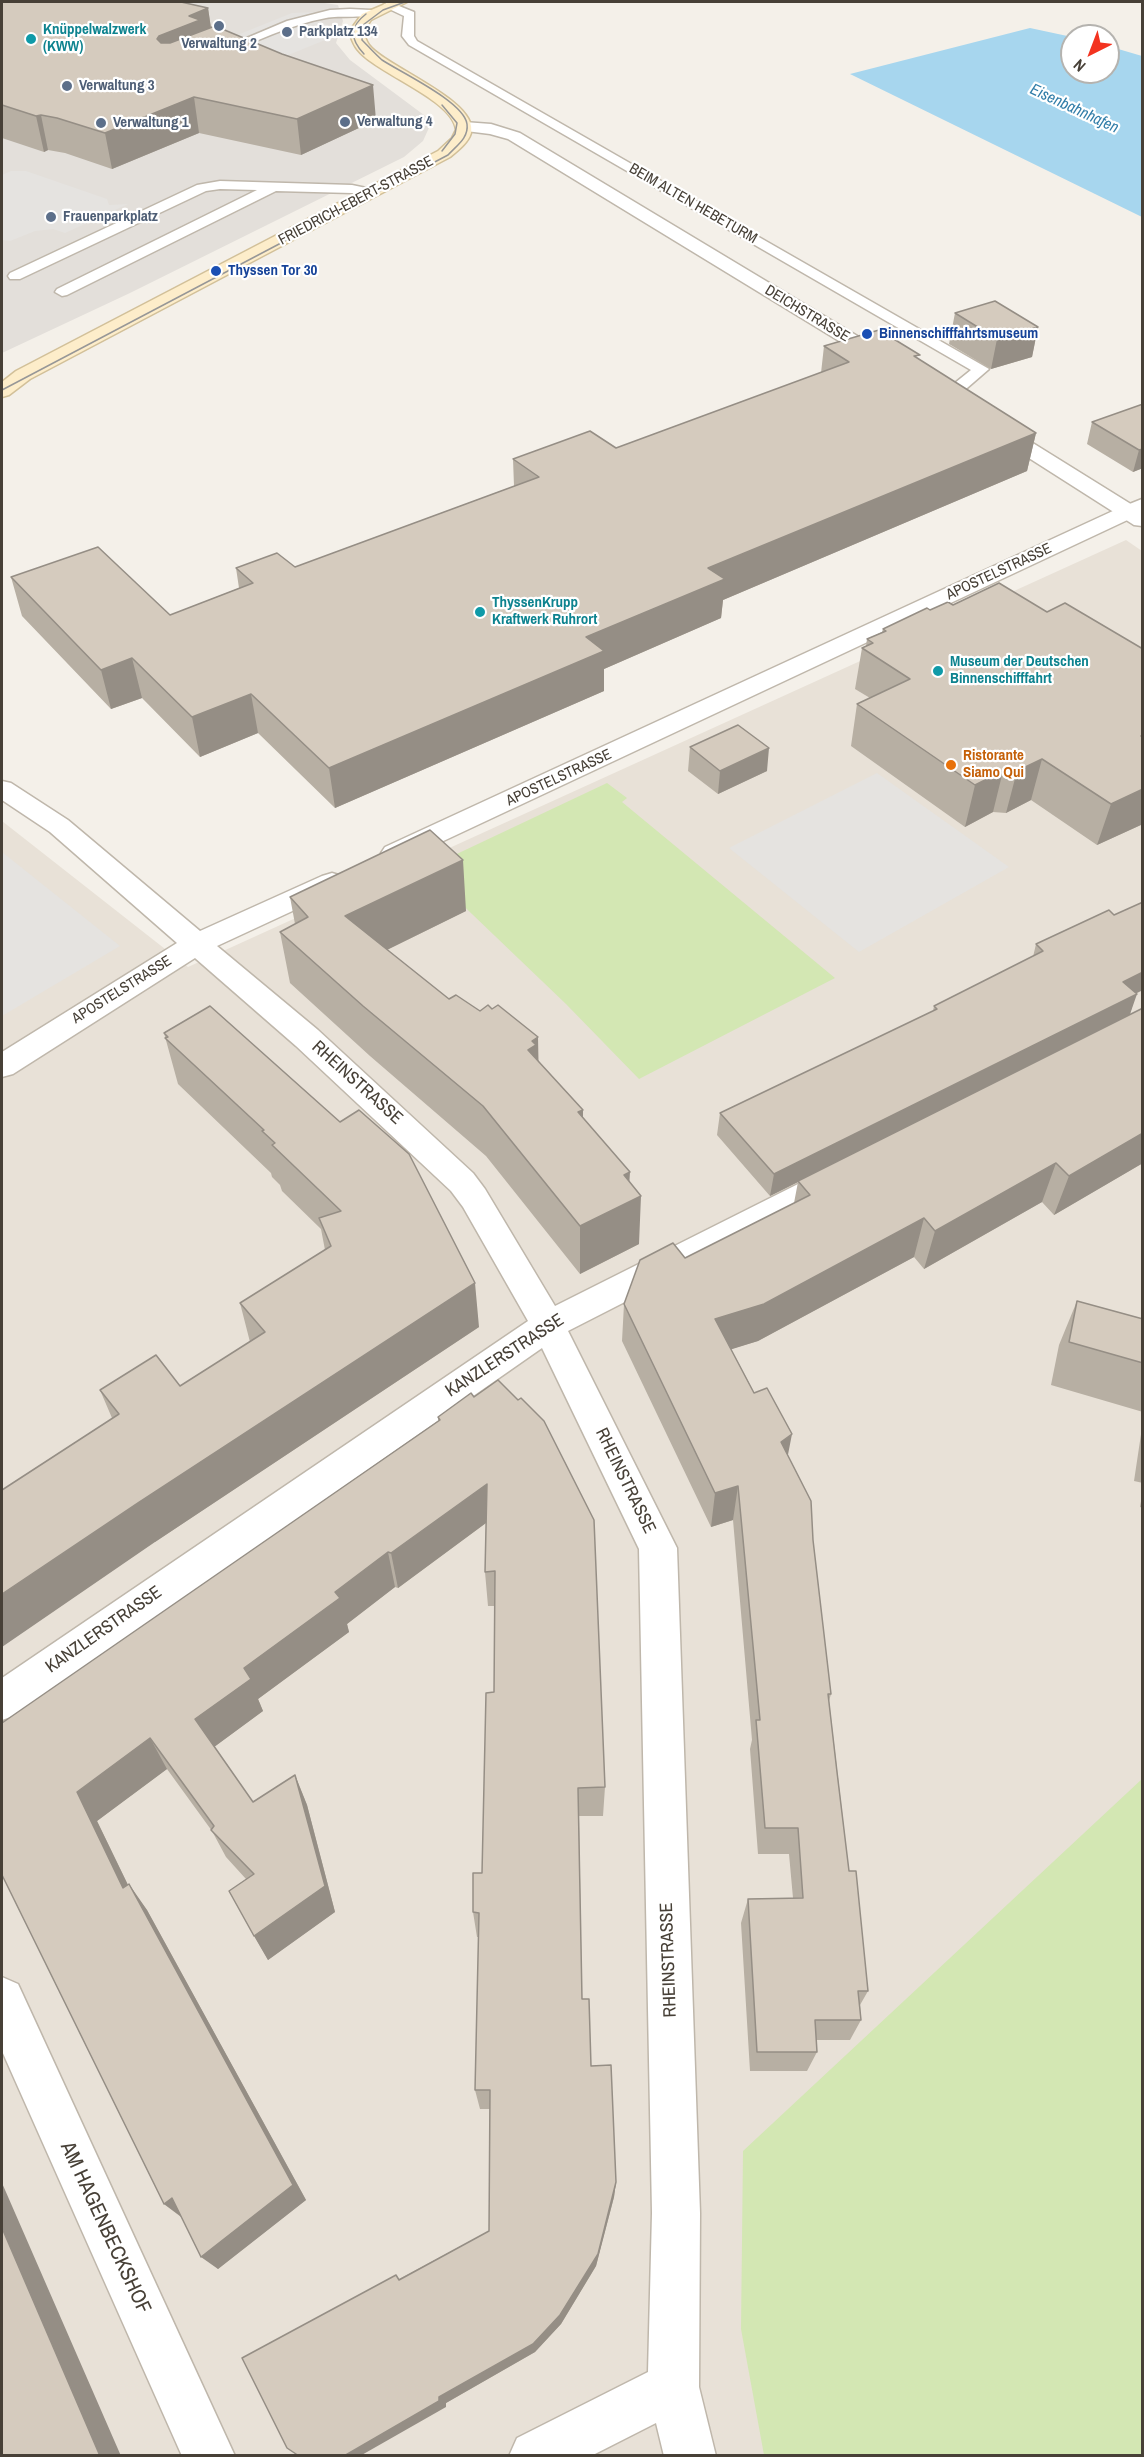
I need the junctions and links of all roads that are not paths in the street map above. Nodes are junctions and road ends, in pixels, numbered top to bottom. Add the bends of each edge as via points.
1 (395, 3) edge
2 (371, 13) junction
3 (200, 60) edge
4 (464, 127) junction
5 (275, 187) junction
6 (371, 193) junction
7 (15, 276) dead end
8 (62, 292) dead end
9 (906, 373) edge
10 (24, 375) junction
11 (2, 381) edge
12 (926, 386) edge
13 (2, 392) edge
14 (946, 398) junction
15 (1138, 512) edge
16 (2, 789) edge
17 (196, 944) junction
18 (2, 1066) edge
19 (867, 1164) edge
20 (548, 1325) junction
21 (2, 1701) edge
22 (2, 2000) edge
23 (674, 2387) junction
24 (209, 2456) edge
25 (535, 2456) edge
26 (690, 2456) edge

1 - 2 main road
1 - 14 lane, BEIM ALTEN HEBETURM via 410,14 408,36 413,43 981,369
2 - 3 lane via 351,10 309,17
2 - 4 main road via 356,29 362,47 448,105 460,116
4 - 6 main road, FRIEDRICH-EBERT-STRASSE via 460,141 444,154
4 - 9 street, DEICHSTRASSE via 514,136
5 - 6 lane
5 - 7 lane via 202,188
5 - 8 lane
6 - 10 main road, FRIEDRICH-EBERT-STRASSE
10 - 11 main road, FRIEDRICH-EBERT-STRASSE
10 - 13 main road, FRIEDRICH-EBERT-STRASSE
12 - 14 street
14 - 15 street
15 - 17 street, APOSTELSTRASSE
16 - 17 street, RHEINSTRASSE via 59,826
17 - 18 street, APOSTELSTRASSE
17 - 20 street, RHEINSTRASSE via 307,1038 462,1182
19 - 20 street, KANZLERSTRASSE
20 - 21 street, KANZLERSTRASSE
20 - 23 street, RHEINSTRASSE via 658,1548 676,2213
22 - 24 street, AM HAGENBECKSHOF
23 - 25 street
23 - 26 street, RHEINSTRASSE

